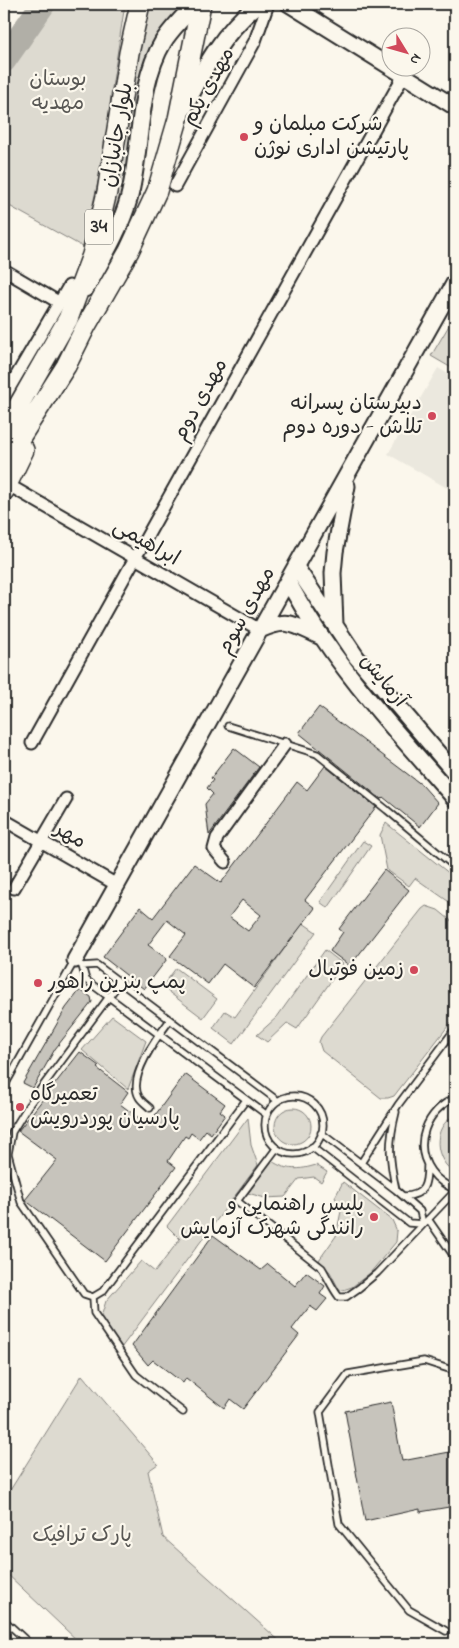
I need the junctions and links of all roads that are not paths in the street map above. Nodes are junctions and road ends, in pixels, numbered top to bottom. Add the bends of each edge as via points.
1 (129, 4) edge
2 (140, 4) edge
3 (201, 4) edge
4 (258, 4) edge
5 (268, 4) edge
6 (290, 4) edge
7 (185, 15) dead end
8 (129, 53) junction
9 (382, 62) edge
10 (403, 78) edge
11 (407, 78) edge
12 (455, 107) edge
13 (178, 119) junction
14 (175, 186) dead end
15 (4, 270) edge
16 (455, 282) edge
17 (451, 298) edge
18 (64, 306) junction
19 (66, 366) junction
20 (4, 397) edge
21 (4, 431) edge
22 (4, 463) edge
23 (349, 474) junction
24 (8, 489) edge
25 (134, 558) junction
26 (296, 567) junction
27 (288, 582) junction
28 (335, 626) junction
29 (260, 630) junction
30 (321, 637) junction
31 (228, 726) dead end
32 (32, 743) dead end
33 (285, 744) junction
34 (455, 773) edge
35 (66, 799) dead end
36 (455, 800) edge
37 (4, 820) edge
38 (41, 842) junction
39 (225, 862) dead end
40 (455, 867) edge
41 (117, 885) junction
42 (14, 888) dead end
43 (78, 963) junction
44 (120, 982) junction
45 (109, 997) junction
46 (170, 1020) junction
47 (455, 1030) edge
48 (159, 1034) junction
49 (4, 1087) edge
50 (455, 1098) edge
51 (246, 1100) junction
52 (278, 1102) junction
53 (398, 1105) junction
54 (150, 1108) dead end
55 (266, 1115) junction
56 (322, 1133) junction
57 (312, 1147) junction
58 (276, 1149) junction
59 (361, 1163) junction
60 (427, 1164) junction
61 (396, 1190) junction
62 (455, 1190) edge
63 (403, 1196) junction
64 (428, 1219) junction
65 (423, 1224) junction
66 (455, 1258) edge
67 (93, 1297) junction
68 (455, 1371) edge
69 (183, 1412) dead end
70 (4, 1620) edge
71 (446, 1632) dead end
72 (30, 1644) edge

1 - 8 highway
2 - 8 highway, 34
3 - 13 highway, 34
4 - 13 main road via 211,56
5 - 14 street, مهدی یکم via 255,41
6 - 9 street
7 - 18 main road, بلوار جانبازان via 163,42 154,62 122,218 104,256
8 - 18 highway, 34 via 100,224 92,255
10 - 25 street, مهدی دوم
11 - 12 street
13 - 19 highway, 34 via 157,191 143,222
15 - 18 street
16 - 17 street, مهدی سوم
17 - 23 street, مهدی سوم
18 - 20 street
18 - 21 highway, 34
19 - 22 highway, 34
19 - 24 highway
23 - 26 street, مهدی سوم
23 - 28 street via 334,559
24 - 25 street, ابراهیمی
25 - 29 street, ابراهیمی
25 - 32 street, مهدی دوم
26 - 27 street, مهدی سوم
26 - 28 street, آزمایش
27 - 29 street, مهدی سوم
27 - 30 street, آزمایش
28 - 34 street, آزمایش via 370,675
29 - 30 street via 281,622
29 - 41 street, مهدی سوم
30 - 36 street, آزمایش
31 - 33 lane
33 - 39 street via 217,838 214,849
33 - 40 lane via 317,754
35 - 38 street
37 - 38 street, مهر
38 - 41 street, مهر
38 - 42 street
41 - 43 street, مهدی سوم
43 - 44 lane via 97,965
43 - 45 lane via 86,980
43 - 49 lane
44 - 45 lane
44 - 46 lane
45 - 48 lane
45 - 67 lane via 28,1106 12,1132 8,1154 21,1202 84,1294
46 - 48 lane
46 - 52 lane
47 - 53 lane
48 - 51 lane
48 - 54 lane via 136,1083 139,1097
50 - 60 lane via 445,1102 426,1126 422,1142
51 - 55 lane
51 - 67 lane via 104,1291
52 - 55 lane
52 - 56 lane via 292,1096 311,1102 322,1117
53 - 59 lane
53 - 61 lane via 389,1144
55 - 58 lane via 265,1132
56 - 57 lane
56 - 59 lane
57 - 58 lane via 302,1154 292,1155
57 - 65 lane via 409,1224
58 - 65 lane via 237,1201 322,1268 339,1297 346,1297 377,1273
59 - 61 lane
60 - 62 lane via 442,1183
60 - 63 lane via 427,1179 422,1190 413,1196
61 - 63 lane
62 - 64 lane
63 - 65 lane via 420,1211
64 - 65 lane
64 - 66 lane
67 - 69 lane via 94,1313 136,1374
68 - 71 lane via 424,1361 348,1374 320,1412 339,1524 409,1610
70 - 72 lane

